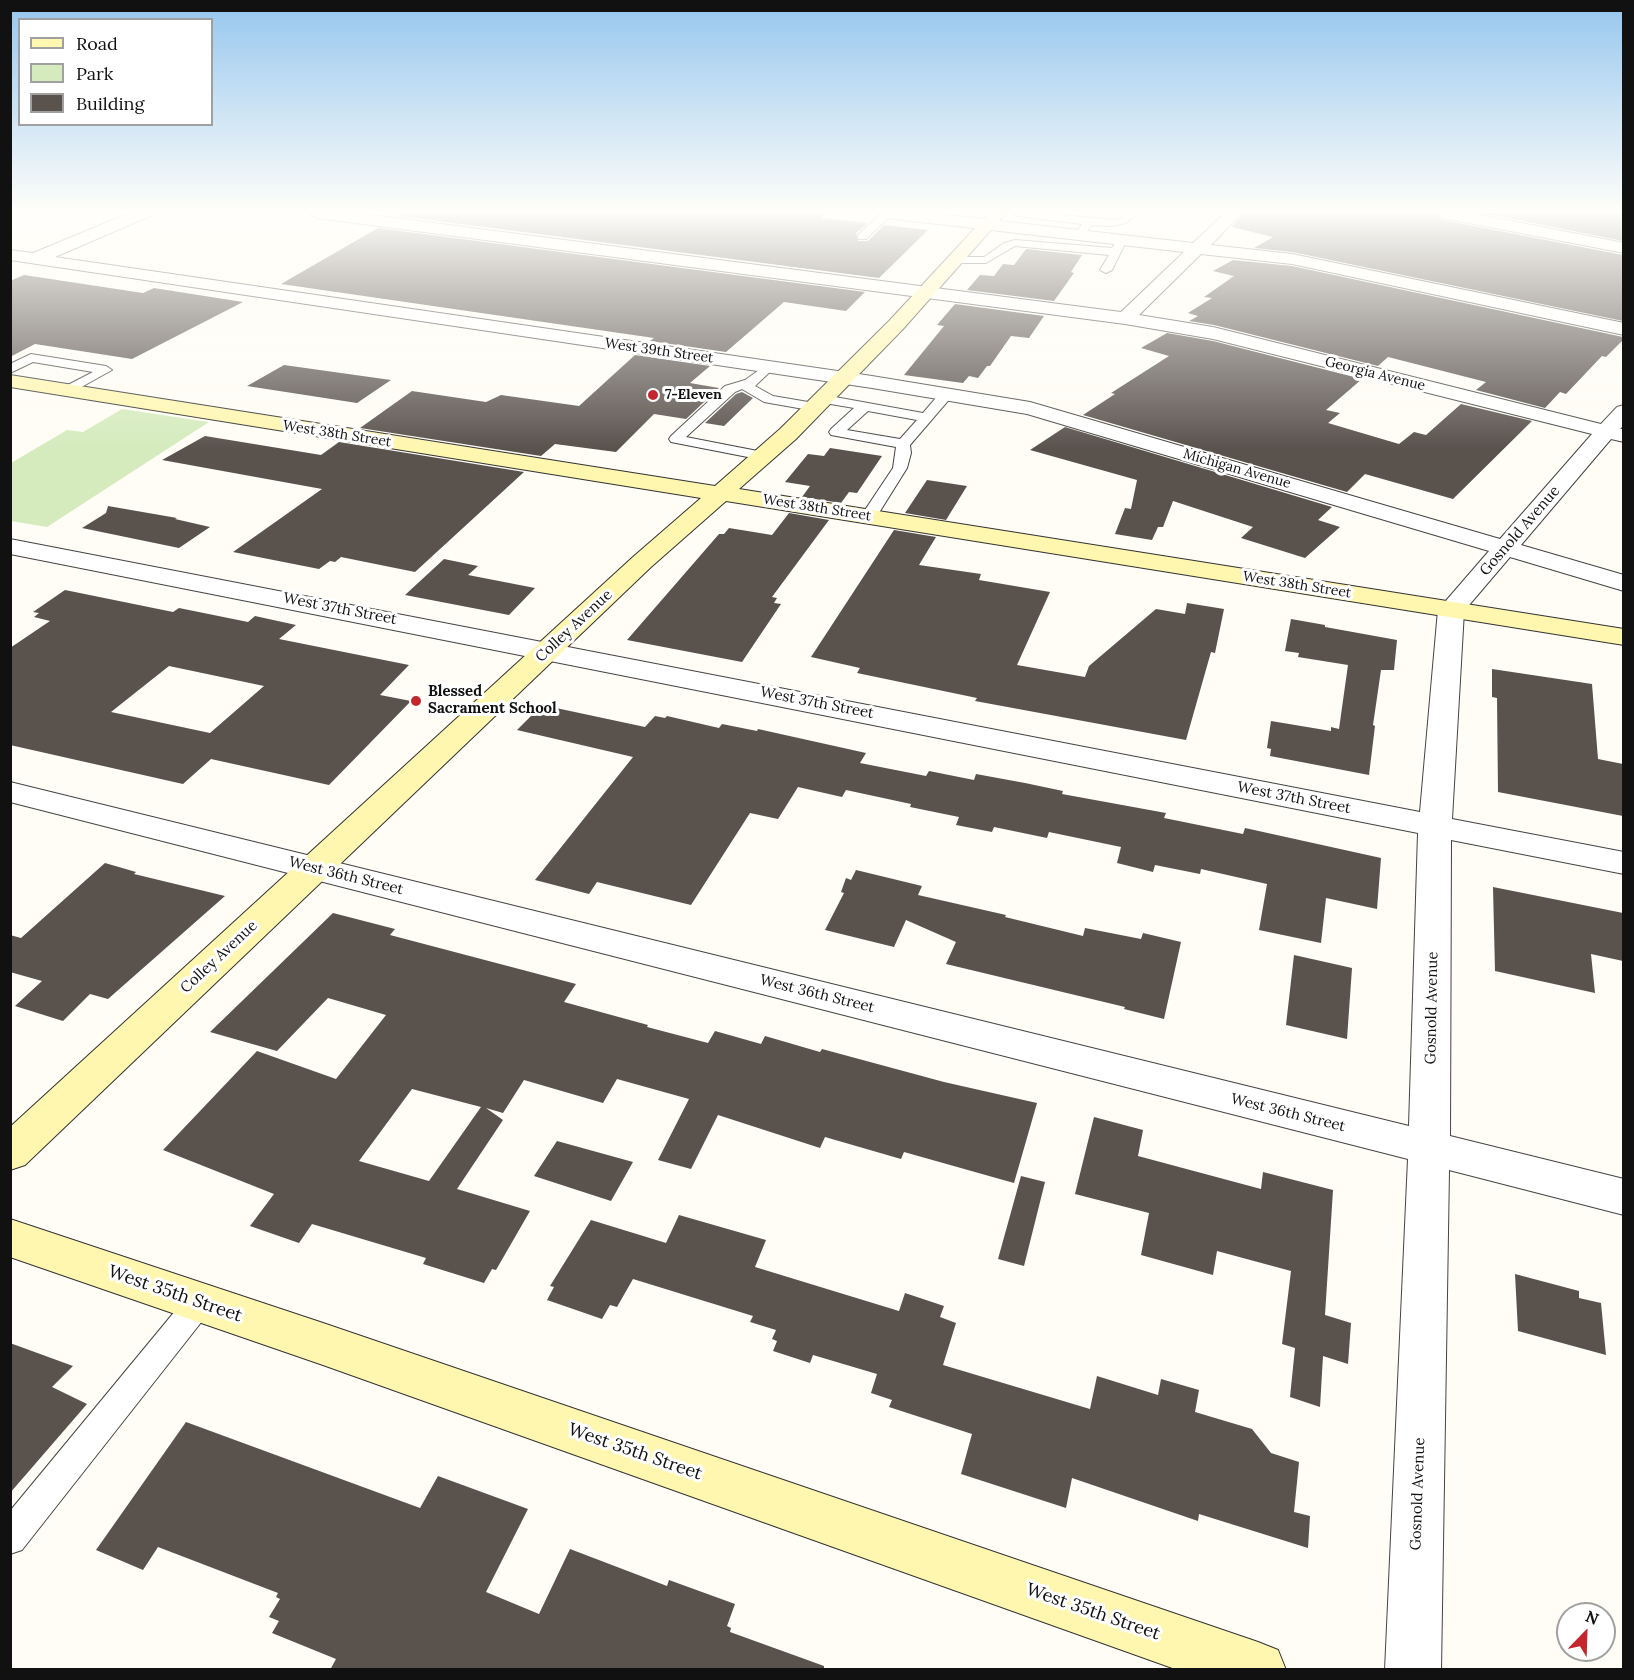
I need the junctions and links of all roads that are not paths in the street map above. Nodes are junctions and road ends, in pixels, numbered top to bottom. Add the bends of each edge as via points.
1 (261, 291) edge
2 (905, 291) edge
3 (927, 291) edge
4 (1153, 291) edge
5 (1448, 291) edge
6 (925, 294) junction
7 (1125, 318) junction
8 (1623, 329) edge
9 (769, 367) junction
10 (10, 369) edge
11 (844, 378) junction
12 (10, 381) edge
13 (744, 385) junction
14 (67, 391) junction
15 (946, 394) junction
16 (820, 403) junction
17 (866, 406) junction
18 (1623, 411) edge
19 (925, 417) junction
20 (1614, 434) edge
21 (903, 444) junction
22 (763, 456) junction
23 (722, 494) junction
24 (870, 516) junction
25 (10, 546) edge
26 (1507, 548) junction
27 (1623, 583) edge
28 (1451, 610) junction
29 (1623, 638) edge
30 (547, 651) junction
31 (10, 792) edge
32 (1435, 826) junction
33 (1623, 863) edge
34 (315, 868) junction
35 (1427, 1148) junction
36 (10, 1153) edge
37 (1623, 1197) edge
38 (10, 1238) edge
39 (200, 1302) junction
40 (10, 1538) edge
41 (1258, 1670) edge
42 (1413, 1670) edge

1 - 9 street, West 39th Street
2 - 6 street, Georgia Avenue
3 - 6 main road, Colley Avenue
4 - 7 street
5 - 8 street
6 - 7 street, Georgia Avenue
6 - 11 main road, Colley Avenue
7 - 20 street, Georgia Avenue via 1213,333
9 - 11 street, West 39th Street
9 - 13 lane
10 - 14 lane via 31,358 106,370
11 - 15 street, Michigan Avenue
11 - 16 main road, Colley Avenue
12 - 14 main road, West 38th Street
13 - 16 lane via 769,399
13 - 22 lane via 730,389 676,440
14 - 23 main road, West 38th Street
15 - 19 lane
15 - 26 street, Michigan Avenue via 1030,408
16 - 17 lane
16 - 22 main road, Colley Avenue
17 - 19 lane
17 - 21 lane via 836,432
18 - 20 street, Gosnold Avenue
19 - 21 lane
20 - 26 street, Gosnold Avenue
21 - 24 lane via 900,468
22 - 23 main road, Colley Avenue
23 - 24 main road, West 38th Street
23 - 30 main road, Colley Avenue
24 - 28 main road, West 38th Street
25 - 30 street, West 37th Street
26 - 27 street, Michigan Avenue
26 - 28 street, Gosnold Avenue
28 - 29 main road, West 38th Street
28 - 32 street, Gosnold Avenue
30 - 32 street, West 37th Street
30 - 34 main road, Colley Avenue
31 - 34 street, West 36th Street
32 - 33 street, West 37th Street
32 - 35 street, Gosnold Avenue
34 - 35 street, West 36th Street
34 - 36 main road, Colley Avenue
35 - 37 street, West 36th Street
35 - 42 street, Gosnold Avenue
38 - 39 main road, West 35th Street
39 - 40 lane
39 - 41 main road, West 35th Street

